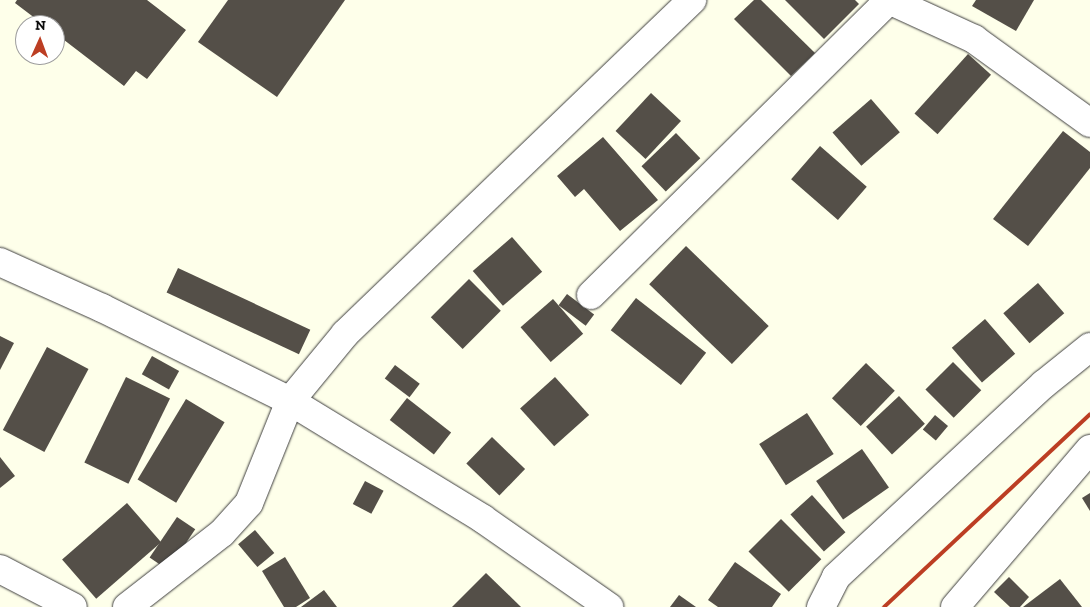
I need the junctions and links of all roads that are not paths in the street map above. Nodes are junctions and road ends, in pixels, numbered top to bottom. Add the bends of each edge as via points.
1 (692, 0) edge
2 (889, 0) edge
3 (1090, 123) edge
4 (0, 262) edge
5 (591, 295) dead end
6 (1090, 347) edge
7 (290, 401) junction
8 (1090, 448) edge
9 (0, 570) edge
10 (73, 607) edge
11 (128, 607) edge
12 (609, 607) edge
13 (822, 607) edge
14 (955, 607) edge

1 - 7 street via 345,334
2 - 3 street via 974,39
2 - 5 street
4 - 7 street via 102,308
6 - 13 street via 1044,384 836,577
7 - 11 street via 249,502 222,533
7 - 12 street via 483,519
8 - 14 street
9 - 10 street

